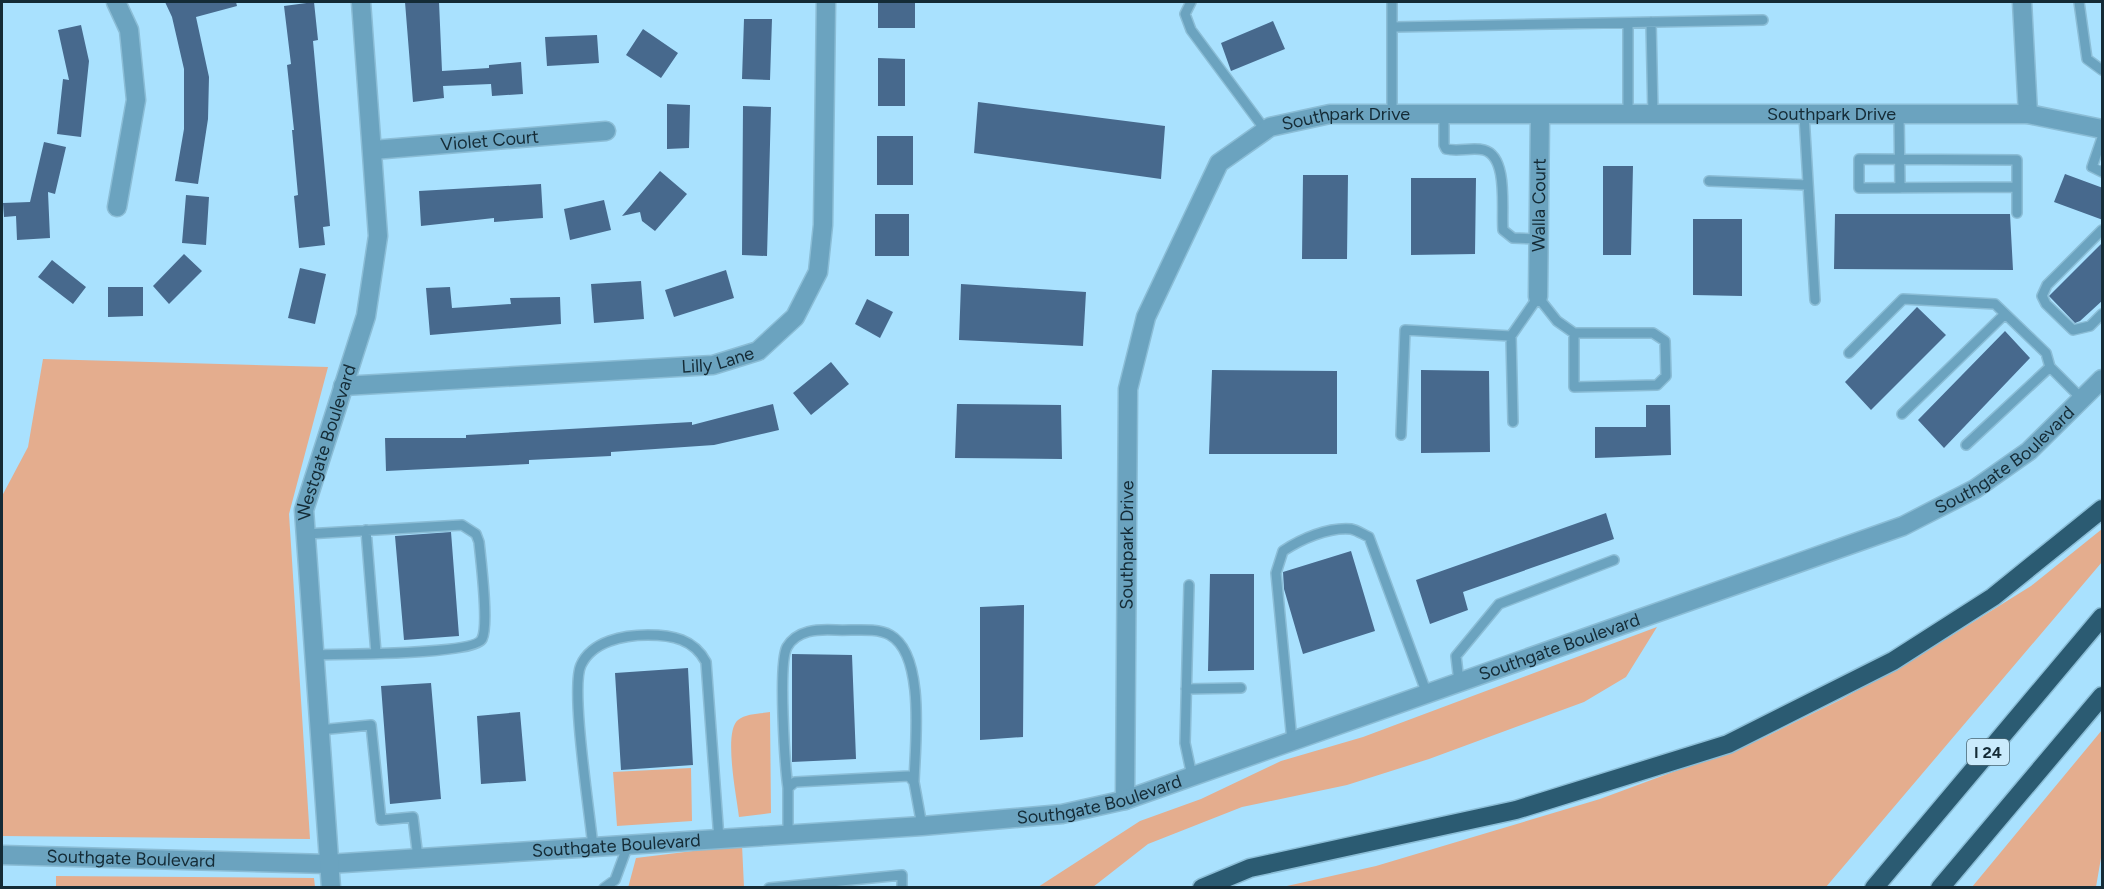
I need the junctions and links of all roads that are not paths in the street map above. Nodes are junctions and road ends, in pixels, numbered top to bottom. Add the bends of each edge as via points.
1 (116, 2) edge
2 (361, 2) edge
3 (826, 2) edge
4 (1191, 2) edge
5 (1392, 2) edge
6 (2022, 2) edge
7 (2079, 2) edge
8 (1763, 20) dead end
9 (1651, 22) junction
10 (1628, 23) junction
11 (1393, 27) junction
12 (2103, 70) edge
13 (1392, 114) junction
14 (2028, 114) junction
15 (1444, 115) junction
16 (1540, 115) junction
17 (1628, 115) junction
18 (1653, 115) junction
19 (1804, 115) junction
20 (1899, 115) junction
21 (2103, 129) edge
22 (606, 131) dead end
23 (1266, 131) junction
24 (2103, 138) edge
25 (373, 150) junction
26 (1899, 159) junction
27 (2103, 172) edge
28 (1709, 181) dead end
29 (1808, 185) junction
30 (2017, 187) junction
31 (1900, 188) junction
32 (117, 207) dead end
33 (2017, 213) dead end
34 (2103, 230) edge
35 (1539, 239) junction
36 (1538, 297) junction
37 (1815, 300) dead end
38 (2005, 314) junction
39 (2103, 314) edge
40 (1574, 333) junction
41 (1511, 336) junction
42 (1849, 354) dead end
43 (2050, 367) junction
44 (2103, 378) edge
45 (343, 386) junction
46 (2082, 399) junction
47 (1902, 414) dead end
48 (1513, 422) dead end
49 (1401, 435) dead end
50 (1966, 445) dead end
51 (2103, 509) edge
52 (366, 531) junction
53 (306, 534) junction
54 (1614, 560) dead end
55 (1189, 585) dead end
56 (2103, 617) edge
57 (376, 653) junction
58 (314, 655) junction
59 (1460, 682) junction
60 (1241, 688) dead end
61 (1186, 689) junction
62 (1427, 694) junction
63 (2103, 696) edge
64 (319, 730) junction
65 (1292, 741) junction
66 (1192, 776) junction
67 (914, 782) junction
68 (788, 788) junction
69 (1125, 800) junction
70 (921, 826) junction
71 (788, 835) junction
72 (719, 839) junction
73 (628, 845) junction
74 (593, 847) junction
75 (2, 855) edge
76 (418, 858) junction
77 (328, 864) junction
78 (331, 888) edge
79 (604, 888) edge
80 (769, 888) edge
81 (902, 888) edge
82 (1202, 888) edge
83 (1874, 888) edge
84 (1940, 888) edge

1 - 32 street via 129,30 136,100
2 - 25 street, Westgate Boulevard
3 - 45 street, Lilly Lane via 823,225 818,272 795,317 758,351 713,364
4 - 23 lane via 1185,14 1191,30
5 - 11 lane
6 - 14 street
7 - 12 lane via 2087,59
8 - 9 lane
9 - 10 lane
9 - 18 lane
10 - 11 lane
10 - 17 lane
11 - 13 lane
13 - 15 street, Southpark Drive
13 - 23 street, Southpark Drive via 1330,114
14 - 20 street, Southpark Drive
14 - 21 street, Southpark Drive
15 - 16 street, Southpark Drive
15 - 35 lane via 1446,149 1485,150 1495,158 1503,183 1503,230 1513,238
16 - 17 street, Southpark Drive
16 - 35 street, Walla Court
17 - 18 street, Southpark Drive
18 - 19 street, Southpark Drive
19 - 20 street, Southpark Drive
19 - 29 lane
20 - 26 lane
22 - 25 street, Violet Court
23 - 69 street, Southpark Drive via 1219,163 1146,317 1128,389
24 - 27 lane via 2092,167
25 - 45 street, Westgate Boulevard via 378,236 366,316
26 - 30 lane via 2017,160
26 - 31 lane
26 - 31 lane via 1859,159 1859,188
28 - 29 lane
29 - 37 lane
30 - 31 lane
30 - 33 lane
34 - 39 lane via 2047,285 2042,296 2073,330 2090,326
35 - 36 street, Walla Court
36 - 40 lane via 1557,321
36 - 41 lane
38 - 42 lane via 1995,304 1903,299
38 - 43 lane via 2046,353
38 - 47 lane
40 - 40 lane via 1574,387 1657,386 1666,376 1665,341 1653,333
41 - 48 lane
41 - 49 lane via 1405,330
43 - 46 lane
43 - 50 lane
44 - 46 street, Southgate Boulevard
45 - 53 street, Westgate Boulevard via 304,510
46 - 59 street, Southgate Boulevard via 2020,457 1975,489 1903,526
51 - 82 highway via 1993,597 1893,661 1728,744 1516,810 1250,868
52 - 53 lane
52 - 57 lane
52 - 57 lane via 462,525 476,534 479,542 484,623 479,643 471,647
53 - 58 street, Westgate Boulevard
54 - 59 lane via 1499,604 1456,656
55 - 61 lane
56 - 83 highway, I 24
57 - 58 lane
58 - 64 street, Westgate Boulevard
59 - 62 street, Southgate Boulevard
60 - 61 lane
61 - 66 lane via 1185,743
62 - 65 street, Southgate Boulevard
62 - 65 lane via 1369,537 1353,529 1298,541 1282,550 1276,573
63 - 84 highway, I 24
64 - 76 lane via 371,725 381,820 412,817
64 - 77 street, Westgate Boulevard
65 - 66 street, Southgate Boulevard
66 - 69 street, Southgate Boulevard
67 - 68 lane via 909,776 795,782
67 - 68 lane via 917,712 911,666 901,642 887,633 819,629 796,636 786,650 783,741
67 - 70 lane
68 - 71 lane
69 - 70 street, Southgate Boulevard via 1062,814
70 - 71 street, Southgate Boulevard
71 - 72 street, Southgate Boulevard
72 - 73 street, Southgate Boulevard
72 - 74 lane via 706,662 685,640 638,635 606,642 589,652 580,667 576,693
73 - 74 street, Southgate Boulevard
73 - 79 lane via 615,880
74 - 76 street, Southgate Boulevard
75 - 77 street, Southgate Boulevard
76 - 77 street, Southgate Boulevard
77 - 78 street, Westgate Boulevard
80 - 81 lane via 902,875

